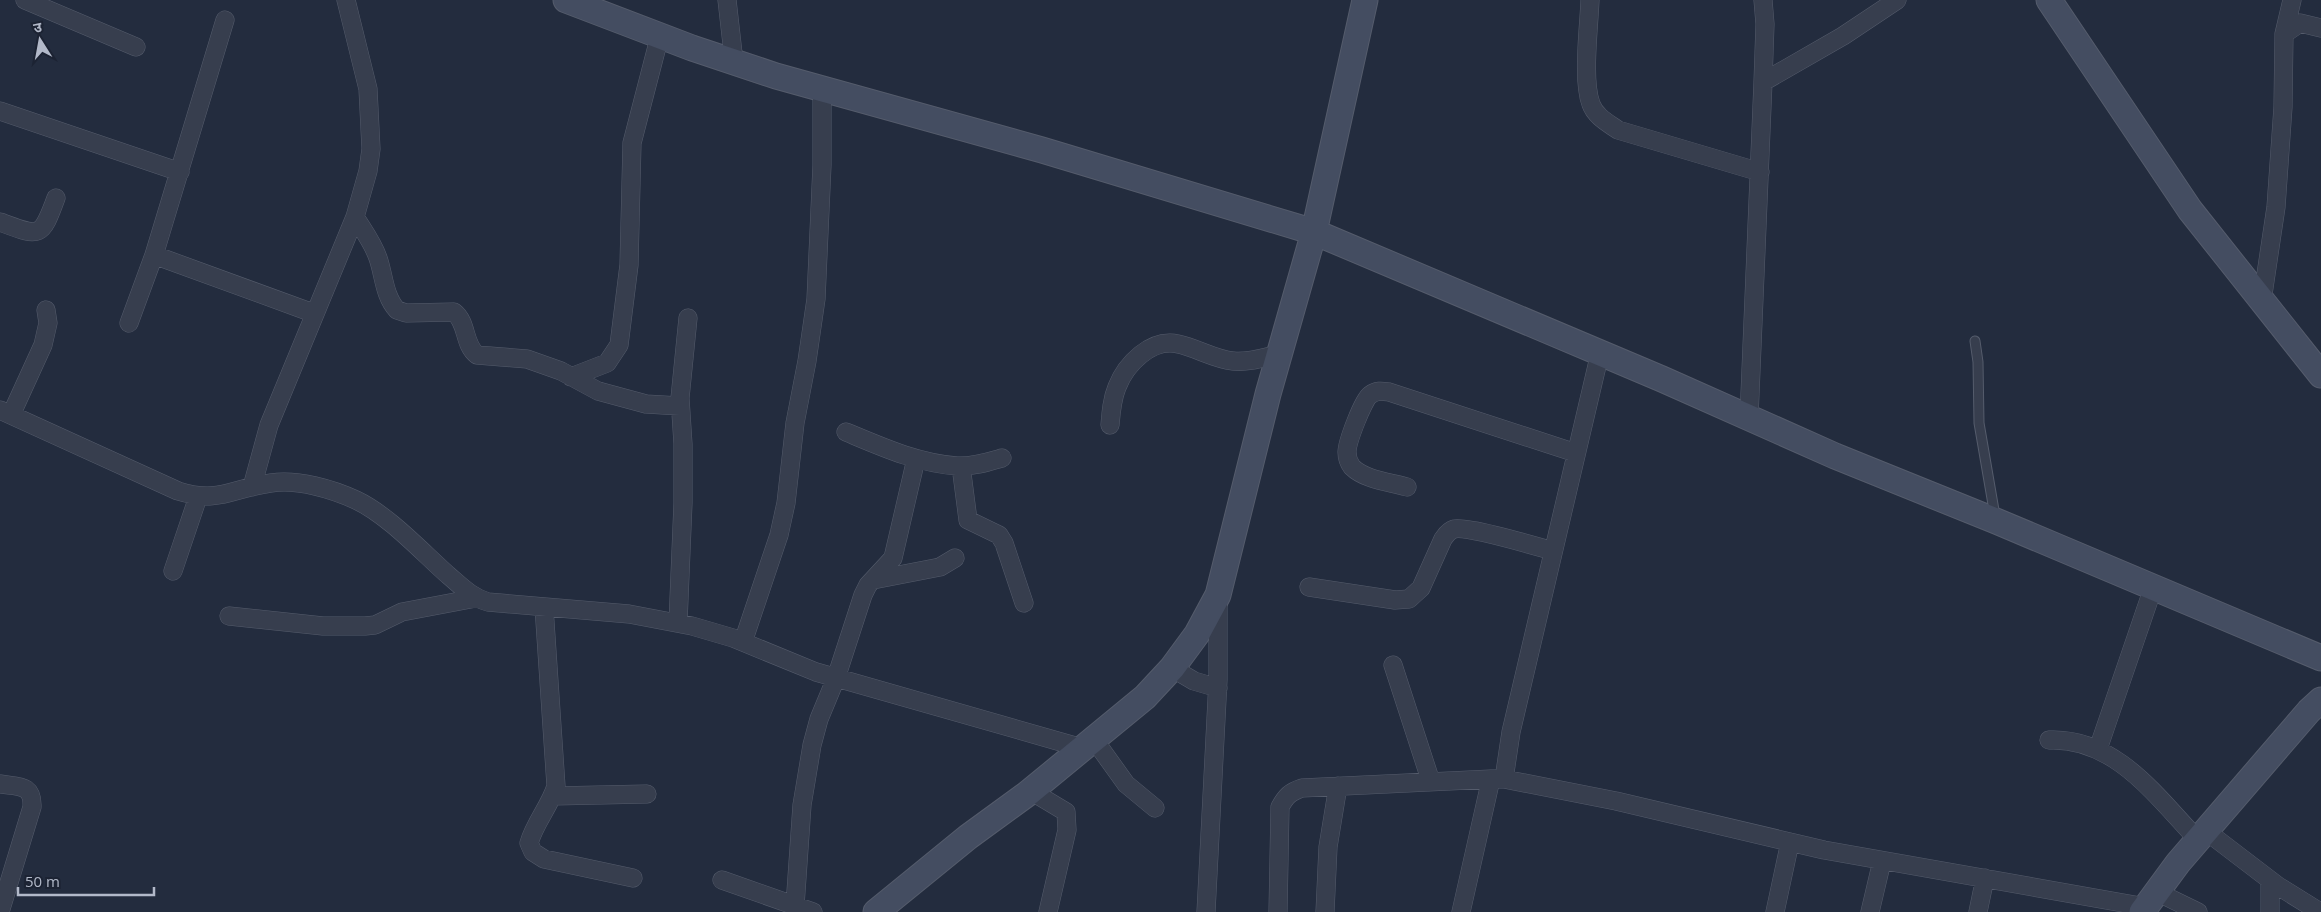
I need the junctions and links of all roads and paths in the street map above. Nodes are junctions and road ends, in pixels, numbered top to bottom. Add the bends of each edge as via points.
1 (25, 0) edge
2 (346, 0) edge
3 (566, 0) edge
4 (727, 0) edge
5 (1365, 0) edge
6 (1590, 0) edge
7 (1762, 0) edge
8 (1897, 0) edge
9 (2049, 0) edge
10 (2292, 0) edge
11 (225, 20) dead end
12 (2321, 28) edge
13 (2284, 34) junction
14 (660, 35) junction
15 (136, 47) dead end
16 (734, 62) junction
17 (1763, 82) junction
18 (822, 88) junction
19 (0, 111) edge
20 (180, 172) junction
21 (1760, 172) junction
22 (56, 198) dead end
23 (355, 217) junction
24 (0, 222) edge
25 (1314, 232) junction
26 (154, 255) junction
27 (2262, 301) junction
28 (46, 310) dead end
29 (313, 313) junction
30 (688, 318) dead end
31 (129, 323) dead end
32 (1975, 341) dead end
33 (1600, 353) junction
34 (1279, 354) junction
35 (2321, 375) edge
36 (571, 377) junction
37 (680, 406) junction
38 (5, 412) edge
39 (1749, 418) junction
40 (1110, 425) dead end
41 (846, 432) dead end
42 (1576, 453) junction
43 (1002, 458) dead end
44 (916, 459) junction
45 (961, 466) junction
46 (252, 487) junction
47 (1407, 487) dead end
48 (198, 497) junction
49 (1996, 521) junction
50 (1553, 551) junction
51 (955, 558) dead end
52 (173, 571) dead end
53 (873, 580) junction
54 (1309, 587) dead end
55 (2153, 588) junction
56 (1218, 595) junction
57 (476, 598) junction
58 (1024, 603) dead end
59 (544, 607) junction
60 (229, 616) dead end
61 (678, 624) junction
62 (742, 642) junction
63 (2321, 658) edge
64 (1393, 666) dead end
65 (1172, 668) junction
66 (836, 678) junction
67 (1218, 688) junction
68 (2321, 700) edge
69 (2049, 740) dead end
70 (1087, 743) junction
71 (2098, 749) junction
72 (1497, 779) junction
73 (1430, 782) junction
74 (0, 784) edge
75 (1338, 786) junction
76 (1031, 790) junction
77 (648, 794) dead end
78 (553, 796) junction
79 (1155, 808) dead end
80 (2202, 836) junction
81 (1790, 842) junction
82 (1882, 861) junction
83 (633, 878) dead end
84 (1985, 878) junction
85 (722, 880) dead end
86 (2270, 880) junction
87 (2148, 903) edge
88 (795, 906) junction
89 (0, 912) edge
90 (813, 912) edge
91 (876, 912) edge
92 (1048, 912) edge
93 (1206, 912) edge
94 (1278, 912) edge
95 (1325, 912) edge
96 (1461, 912) edge
97 (1775, 912) edge
98 (1870, 912) edge
99 (1978, 912) edge
100 (2198, 912) edge
101 (2270, 912) edge
102 (2320, 912) edge

1 - 15 street
2 - 23 street via 364,68 371,115 369,164
3 - 14 main road
4 - 16 street
5 - 25 main road
6 - 21 street via 1587,84 1591,105 1601,119 1618,130
7 - 17 street via 1765,24
8 - 17 street via 1843,36
9 - 27 main road via 2190,210
10 - 13 street
11 - 20 street
12 - 13 street via 2300,23
13 - 27 street via 2276,207
14 - 16 main road
14 - 36 street via 632,143 629,265 619,346 607,363
16 - 18 main road
17 - 21 street
18 - 25 main road
18 - 62 street via 816,299 795,422 786,503
19 - 20 street
20 - 26 street
21 - 39 street
22 - 24 street via 43,230 29,232
23 - 29 street
23 - 36 street via 378,258 389,298 397,310 454,312 459,316 472,351 477,355 527,358
25 - 33 main road
25 - 34 main road
26 - 29 street
26 - 31 street
27 - 35 main road
28 - 38 street via 48,323 43,345
29 - 46 street via 269,425
30 - 37 street
32 - 49 lane via 1979,423
33 - 39 main road
33 - 42 street
34 - 40 street via 1234,362 1178,344 1157,344 1124,373 1113,400
34 - 56 main road
36 - 37 street via 598,391 646,404
37 - 61 street via 683,493
38 - 48 street via 178,491
39 - 49 main road
41 - 44 street
42 - 47 street via 1378,390 1369,396 1355,426 1347,450 1348,458 1352,466 1363,474
42 - 50 street
43 - 45 street
44 - 45 street
44 - 53 street via 893,558
45 - 58 street via 968,520 999,535
46 - 48 street via 217,497
46 - 57 street via 289,482 356,500 396,529
48 - 52 street
49 - 55 main road
50 - 54 street via 1453,529 1442,539 1421,588 1408,599 1395,600
50 - 72 street
51 - 53 street via 940,567
53 - 66 street via 863,595
55 - 63 main road
55 - 71 street
56 - 65 main road via 1197,634
56 - 67 street
57 - 59 street
57 - 60 street via 402,612 366,626 323,626
59 - 61 street via 629,614
59 - 78 street via 556,773
61 - 62 street
62 - 66 street
64 - 73 street
65 - 67 street via 1194,681
65 - 70 main road via 1145,697
66 - 70 street
66 - 88 street via 819,719 807,771
67 - 93 street
68 - 80 main road
69 - 71 street via 2080,742
70 - 76 main road
70 - 79 street via 1126,784
71 - 80 street via 2119,761
72 - 73 street
72 - 81 street via 1616,801
72 - 96 street
73 - 75 street
74 - 89 street via 29,790 32,808
75 - 94 street via 1302,788 1291,792 1280,808
75 - 95 street via 1328,847
76 - 91 main road
76 - 92 street via 1066,812 1067,830
77 - 78 street
78 - 83 street via 532,832 529,843 533,852 544,859
80 - 86 street
80 - 87 main road
81 - 82 street
81 - 97 street
82 - 84 street
82 - 98 street
84 - 87 street
84 - 99 street
85 - 88 street
86 - 101 street
86 - 102 street
87 - 100 street
88 - 90 street

